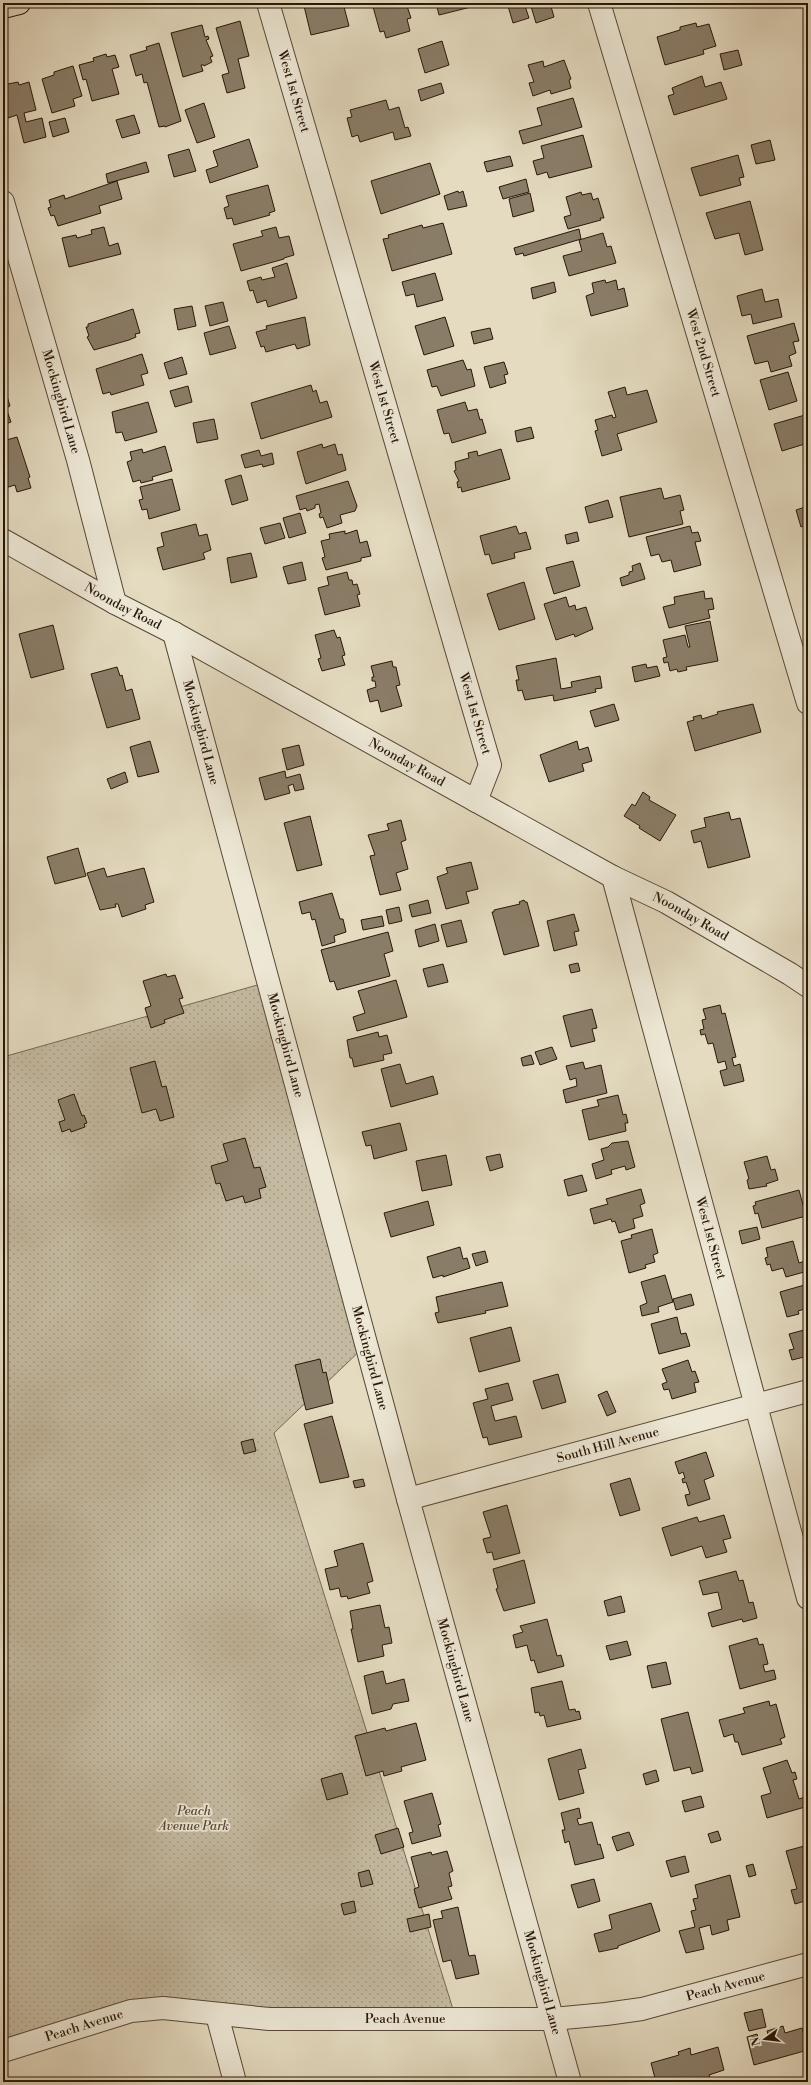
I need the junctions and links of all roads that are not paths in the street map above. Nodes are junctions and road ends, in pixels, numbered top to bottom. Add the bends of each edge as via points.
1 (19, 3) edge
2 (268, 3) edge
3 (599, 3) edge
4 (3, 8) edge
5 (3, 202) edge
6 (3, 540) edge
7 (115, 603) junction
8 (174, 633) junction
9 (808, 703) edge
10 (476, 801) junction
11 (613, 878) junction
12 (808, 986) edge
13 (808, 1391) edge
14 (757, 1405) junction
15 (408, 1499) junction
16 (808, 1598) edge
17 (808, 1964) edge
18 (217, 2015) junction
19 (553, 2019) junction
20 (3, 2051) edge
21 (235, 2082) edge
22 (570, 2082) edge

1 - 4 main road
2 - 10 street, West 1st Street via 490,765
3 - 9 street, West 2nd Street
5 - 7 street, Mockingbird Lane via 78,460
6 - 7 street, Noonday Road
7 - 8 street, Noonday Road
8 - 10 street, Noonday Road
8 - 15 street, Mockingbird Lane
10 - 11 street, Noonday Road
11 - 12 street, Noonday Road via 666,902
11 - 14 street, West 1st Street
13 - 14 street, South Hill Avenue
14 - 15 street, South Hill Avenue
14 - 16 street, West 1st Street
15 - 19 street, Mockingbird Lane
17 - 19 street, Peach Avenue via 642,2009
18 - 19 street, Peach Avenue via 269,2019
18 - 20 street, Peach Avenue via 163,2008 131,2011
18 - 21 street
19 - 22 street, Mockingbird Lane

